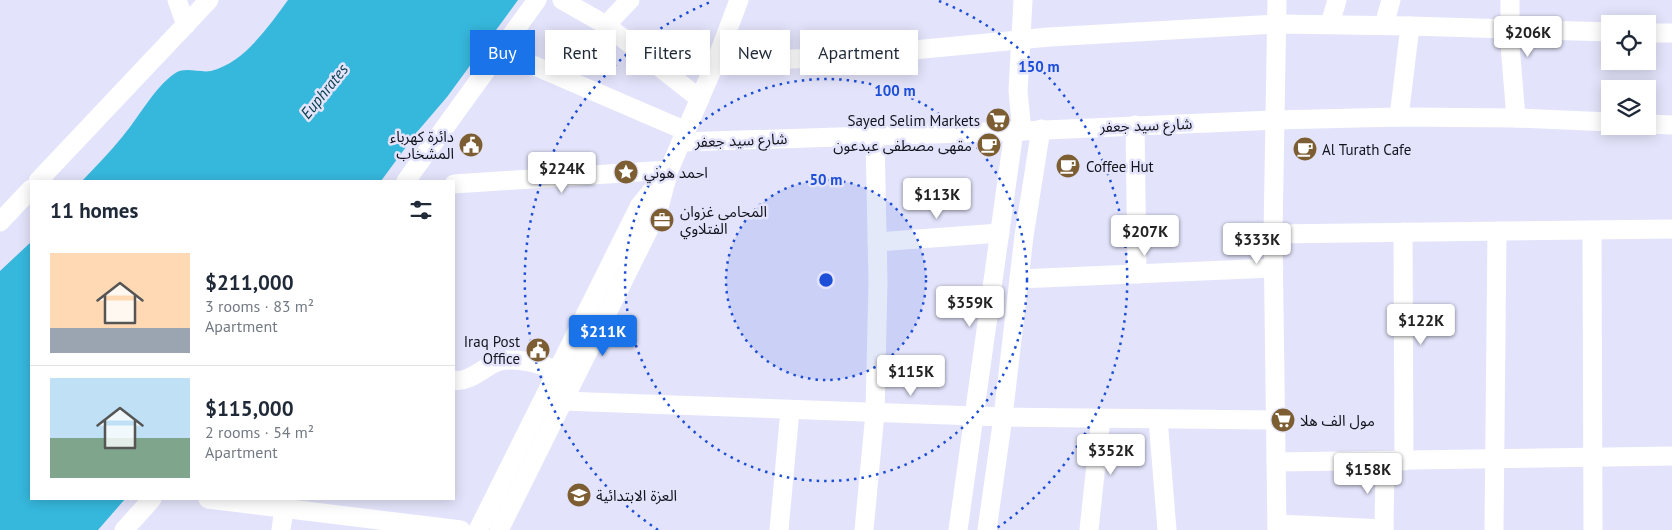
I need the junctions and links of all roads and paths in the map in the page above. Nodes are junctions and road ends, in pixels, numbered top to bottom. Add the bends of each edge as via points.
1 (177, 0) edge
2 (209, 0) edge
3 (537, 0) edge
4 (562, 0) edge
5 (630, 0) edge
6 (738, 0) edge
7 (1022, 0) edge
8 (1278, 0) edge
9 (1337, 0) edge
10 (1392, 0) edge
11 (1510, 0) edge
12 (1277, 24) junction
13 (1330, 24) junction
14 (186, 25) junction
15 (606, 25) junction
16 (1384, 26) junction
17 (1410, 26) junction
18 (1509, 29) junction
19 (516, 30) edge
20 (1601, 32) edge
21 (1656, 33) edge
22 (1672, 34) edge
23 (1021, 40) junction
24 (716, 61) junction
25 (535, 68) edge
26 (483, 75) edge
27 (700, 99) junction
28 (1399, 116) junction
29 (1516, 118) junction
30 (1275, 120) junction
31 (1601, 122) edge
32 (1656, 124) edge
33 (1672, 125) edge
34 (1134, 126) junction
35 (1041, 130) junction
36 (1018, 131) junction
37 (1672, 135) edge
38 (684, 136) junction
39 (875, 136) junction
40 (669, 170) junction
41 (39, 180) edge
42 (407, 180) edge
43 (455, 184) edge
44 (30, 190) edge
45 (0, 222) edge
46 (1672, 229) edge
47 (1592, 230) junction
48 (1497, 231) junction
49 (1000, 232) junction
50 (1403, 232) junction
51 (1273, 234) junction
52 (877, 242) junction
53 (1274, 268) junction
54 (1137, 274) junction
55 (1019, 280) junction
56 (559, 370) junction
57 (455, 380) edge
58 (554, 400) junction
59 (790, 410) junction
60 (875, 413) junction
61 (975, 416) junction
62 (1003, 417) junction
63 (1101, 418) junction
64 (1158, 419) junction
65 (1276, 420) junction
66 (1672, 456) edge
67 (1594, 458) junction
68 (1495, 459) junction
69 (1385, 461) junction
70 (1404, 461) junction
71 (1276, 462) junction
72 (151, 500) edge
73 (216, 500) edge
74 (284, 508) junction
75 (1277, 527) edge
76 (1384, 529) edge
77 (124, 530) edge
78 (281, 530) edge
79 (461, 530) edge
80 (478, 530) edge
81 (500, 530) edge
82 (779, 530) edge
83 (864, 530) edge
84 (958, 530) edge
85 (987, 530) edge
86 (1088, 530) edge
87 (1167, 530) edge
88 (1494, 530) edge
89 (1593, 530) edge

1 - 14 street
2 - 14 street
3 - 19 street
4 - 15 street
5 - 15 street
6 - 24 street
7 - 23 street
8 - 12 street
9 - 13 street
10 - 16 street
11 - 18 street
12 - 13 street
12 - 23 street
12 - 30 street
13 - 16 street
14 - 41 street
15 - 27 street
16 - 17 street
17 - 18 street
17 - 28 street
18 - 20 street
18 - 29 street
21 - 22 street
23 - 24 street via 830,58
23 - 36 street
24 - 27 street
25 - 38 street
26 - 42 street
27 - 38 street
28 - 29 street, شارع سيد جعفر
28 - 30 street, شارع سيد جعفر
29 - 31 street, شارع سيد جعفر
30 - 34 street, شارع سيد جعفر
30 - 51 street
32 - 33 street
33 - 37 street
34 - 35 street, شارع سيد جعفر
34 - 54 street
35 - 36 street, شارع سيد جعفر
35 - 55 street
36 - 39 street, شارع سيد جعفر
36 - 49 street
38 - 39 street, شارع سيد جعفر
38 - 40 street
39 - 52 street
40 - 43 street
40 - 56 street via 640,206
40 - 58 street via 658,211
44 - 45 street
46 - 47 street
47 - 48 street
47 - 67 street
48 - 50 street
48 - 68 street
49 - 52 street
49 - 61 street
50 - 51 street
50 - 70 street
51 - 53 street
52 - 60 street
53 - 54 street
53 - 65 street
54 - 55 street
55 - 62 street
56 - 57 street via 535,363 498,361 476,374
56 - 58 street
58 - 59 street
58 - 80 street
58 - 81 street
59 - 60 street
59 - 82 street
60 - 61 street
60 - 83 street
61 - 62 street
61 - 84 street
62 - 63 street
62 - 85 street
63 - 64 street
63 - 86 street
64 - 65 street
64 - 87 street
65 - 71 street
66 - 67 street
67 - 68 street
67 - 89 street
68 - 70 street
68 - 88 street
69 - 70 street
69 - 71 street
69 - 76 street
71 - 75 street
72 - 77 street
73 - 74 street
74 - 78 street
74 - 79 street
75 - 76 street

